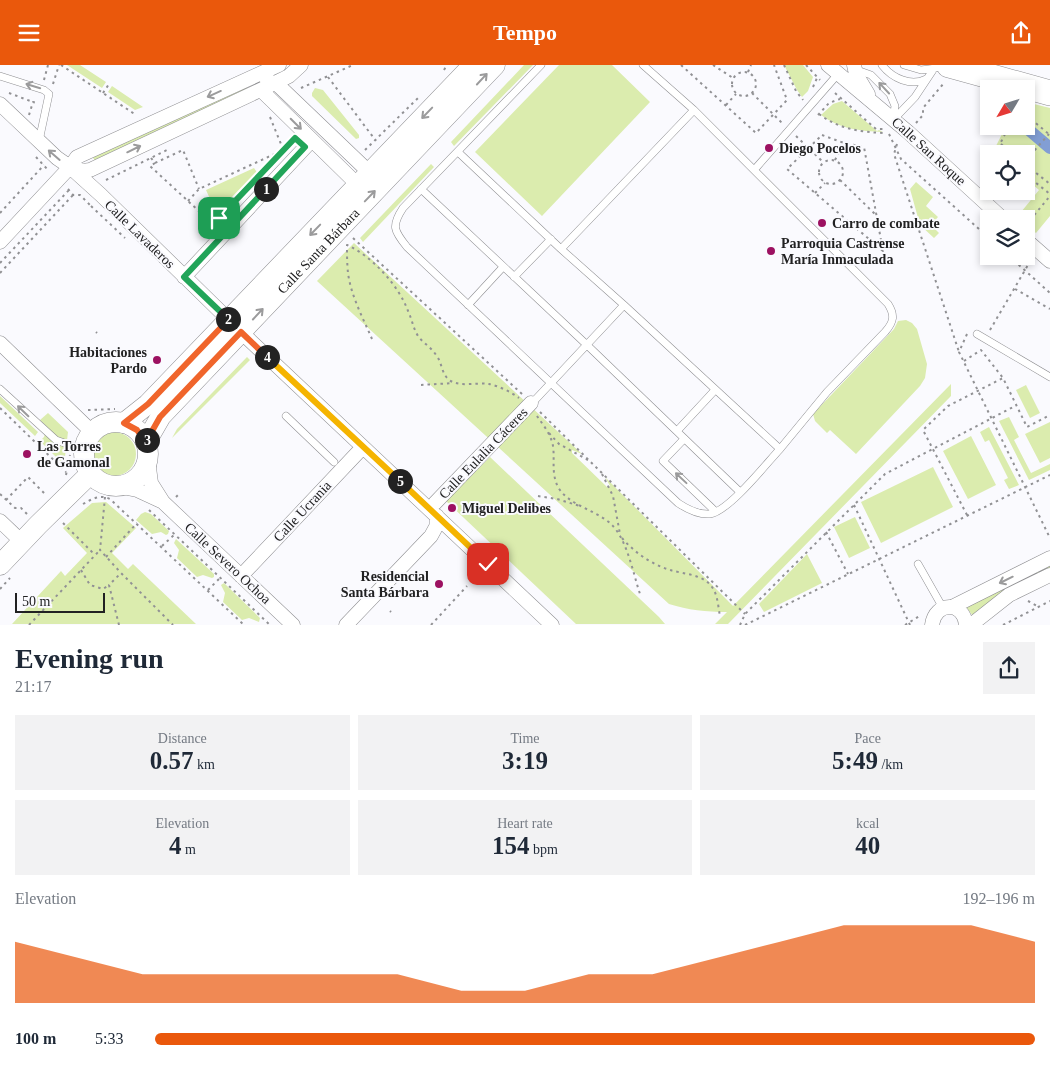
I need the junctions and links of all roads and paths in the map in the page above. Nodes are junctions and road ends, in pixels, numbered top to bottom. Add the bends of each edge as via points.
1 (48, 65) edge
2 (60, 65) edge
3 (279, 65) edge
4 (301, 65) edge
5 (353, 65) edge
6 (447, 65) edge
7 (473, 65) edge
8 (495, 65) edge
9 (542, 65) edge
10 (643, 65) edge
11 (681, 65) edge
12 (713, 65) edge
13 (751, 65) edge
14 (774, 65) edge
15 (784, 65) edge
16 (806, 65) edge
17 (882, 65) edge
18 (904, 65) edge
19 (995, 65) edge
20 (853, 66) edge
21 (832, 69) edge
22 (287, 70) edge
23 (921, 70) junction
24 (943, 70) edge
25 (748, 72) junction
26 (440, 74) dead end
27 (0, 76) edge
28 (328, 77) junction
29 (733, 78) junction
30 (817, 78) dead end
31 (926, 78) junction
32 (1050, 80) edge
33 (244, 81) junction
34 (43, 83) dead end
35 (109, 84) dead end
36 (267, 84) junction
37 (53, 86) dead end
38 (300, 88) dead end
39 (102, 93) junction
40 (1050, 93) edge
41 (287, 94) junction
42 (421, 94) dead end
43 (736, 94) junction
44 (4, 98) edge
45 (803, 100) dead end
46 (32, 102) junction
47 (40, 104) dead end
48 (876, 104) junction
49 (726, 105) junction
50 (694, 110) junction
51 (273, 114) dead end
52 (136, 115) dead end
53 (28, 117) dead end
54 (893, 119) junction
55 (1035, 122) edge
56 (915, 125) dead end
57 (884, 133) dead end
58 (1049, 134) edge
59 (1004, 135) edge
60 (39, 141) junction
61 (376, 141) junction
62 (844, 143) junction
63 (308, 144) junction
64 (897, 144) dead end
65 (1000, 144) edge
66 (169, 148) dead end
67 (895, 148) junction
68 (362, 149) dead end
69 (283, 150) junction
70 (1035, 150) edge
71 (458, 152) junction
72 (151, 158) junction
73 (835, 160) junction
74 (155, 163) junction
75 (44, 165) dead end
76 (70, 167) junction
77 (755, 169) junction
78 (90, 170) junction
79 (1035, 172) edge
80 (364, 179) junction
81 (106, 180) dead end
82 (840, 180) junction
83 (1035, 182) edge
84 (825, 183) junction
85 (1050, 184) edge
86 (199, 189) junction
87 (421, 189) junction
88 (68, 190) dead end
89 (95, 190) junction
90 (815, 193) junction
91 (73, 195) dead end
92 (1050, 195) edge
93 (188, 201) junction
94 (5, 207) junction
95 (993, 210) edge
96 (0, 213) edge
97 (11, 213) dead end
98 (1035, 214) edge
99 (877, 216) junction
100 (219, 224) dead end
101 (219, 230) dead end
102 (980, 230) edge
103 (27, 233) junction
104 (350, 235) dead end
105 (33, 238) junction
106 (551, 239) junction
107 (0, 242) edge
108 (347, 245) dead end
109 (1035, 248) edge
110 (561, 249) junction
111 (6, 257) junction
112 (11, 261) junction
113 (1050, 261) edge
114 (0, 263) edge
115 (1019, 265) edge
116 (1028, 265) dead end
117 (503, 267) junction
118 (1025, 271) junction
119 (0, 273) edge
120 (184, 277) junction
121 (514, 277) junction
122 (1015, 289) junction
123 (1050, 293) edge
124 (468, 305) junction
125 (624, 305) junction
126 (1050, 309) edge
127 (235, 326) junction
128 (970, 329) dead end
129 (977, 334) dead end
130 (986, 336) dead end
131 (372, 339) dead end
132 (0, 343) edge
133 (586, 345) junction
134 (959, 352) junction
135 (963, 361) junction
136 (1050, 377) edge
137 (1002, 378) junction
138 (455, 383) dead end
139 (550, 383) junction
140 (421, 385) dead end
141 (0, 389) edge
142 (715, 390) junction
143 (978, 391) junction
144 (533, 401) junction
145 (1017, 405) junction
146 (81, 407) dead end
147 (0, 408) edge
148 (1050, 415) edge
149 (119, 416) junction
150 (286, 416) dead end
151 (992, 419) junction
152 (546, 429) dead end
153 (677, 431) junction
154 (92, 432) junction
155 (684, 439) junction
156 (363, 447) junction
157 (780, 449) junction
158 (933, 449) junction
159 (84, 450) junction
160 (147, 451) junction
161 (590, 461) junction
162 (334, 462) dead end
163 (600, 470) junction
164 (66, 472) dead end
165 (90, 474) junction
166 (1050, 475) edge
167 (1025, 487) junction
168 (740, 492) junction
169 (0, 494) edge
170 (112, 494) junction
171 (47, 496) dead end
172 (538, 496) dead end
173 (6, 500) junction
174 (163, 501) junction
175 (82, 505) dead end
176 (143, 505) dead end
177 (854, 505) junction
178 (584, 507) dead end
179 (436, 509) junction
180 (716, 512) junction
181 (28, 515) dead end
182 (967, 515) junction
183 (0, 521) edge
184 (63, 523) dead end
185 (137, 523) junction
186 (454, 532) junction
187 (826, 532) junction
188 (175, 534) junction
189 (431, 536) junction
190 (1050, 538) edge
191 (22, 542) junction
192 (162, 546) junction
193 (100, 550) junction
194 (95, 555) junction
195 (106, 557) junction
196 (1050, 558) edge
197 (879, 559) junction
198 (488, 564) junction
199 (918, 564) dead end
200 (0, 565) edge
201 (81, 570) junction
202 (121, 573) junction
203 (848, 574) junction
204 (241, 575) junction
205 (1050, 575) edge
206 (220, 577) junction
207 (474, 579) joint
208 (109, 585) junction
209 (208, 590) junction
210 (1028, 601) dead end
211 (1050, 601) edge
212 (1039, 607) junction
213 (745, 614) junction
214 (720, 616) dead end
215 (928, 617) edge
216 (266, 621) junction
217 (29, 625) edge
218 (119, 625) edge
219 (173, 625) edge
220 (244, 625) edge
221 (263, 625) edge
222 (270, 625) edge
223 (293, 625) edge
224 (346, 625) edge
225 (430, 625) edge
226 (552, 625) edge
227 (740, 625) edge
228 (745, 625) edge
229 (905, 625) edge
230 (966, 625) edge
231 (971, 625) edge
232 (1003, 625) edge

1 - 34 path
2 - 37 path
2 - 39 path
3 - 33 street
4 - 22 street
5 - 28 path
6 - 26 path
7 -> 80 main road, Calle Santa Bárbara
127 -> 8 main road, Calle Santa Bárbara
9 - 71 lane
10 - 50 lane
11 - 49 path
12 - 29 path
13 - 25 path
14 - 49 path via 787,100 756,133
15 - 45 path
16 - 30 path
17 - 31 lane via 891,74 912,83
18 - 23 lane
19 - 32 highway
20 - 21 street
20 - 48 street, Calle San Roque via 859,81
54 -> 20 lane via 895,106 890,95 871,75
21 - 48 street, Calle San Roque
21 - 77 lane
22 - 36 street via 278,72
22 - 41 street
23 - 24 lane
23 - 31 lane
24 - 31 lane
24 - 40 highway
24 - 56 path via 923,115
25 - 29 path via 740,72
25 - 43 path via 756,81 755,90 744,97
60 -> 27 lane via 49,94 44,89
28 - 38 path
28 - 61 path
29 - 43 path via 732,87
31 - 54 lane via 915,97
33 - 36 street
33 -> 76 street via 84,153
35 - 39 path
36 - 41 street
36 -> 63 street
78 -> 36 street
39 - 52 path
41 - 80 street
42 - 61 path
43 - 49 path
44 - 46 path
44 - 60 street, Calle Lavaderos
46 - 47 path
46 - 53 path
48 - 54 street, Calle San Roque
50 - 77 lane
50 - 110 lane
51 - 69 path via 269,118
54 - 95 street, Calle San Roque
55 - 58 path
57 - 67 path via 857,132 818,115 829,103 841,99 876,129 887,129
58 - 70 path
59 - 65 path
76 -> 60 street, Calle Lavaderos
61 - 68 path
62 - 73 path
62 - 90 path via 822,135 787,169
62 - 99 path via 864,147
63 - 69 path via 295,138
63 - 80 street
63 - 120 street
64 - 67 path
66 - 72 path
67 - 102 path via 906,164
67 - 134 path via 894,154
69 - 86 path
69 - 100 path via 219,218
71 - 87 lane
71 - 106 lane
72 - 74 path
72 - 81 path
73 - 82 path via 843,169
73 - 84 path via 827,160 819,168 819,176
74 - 86 path via 183,150
74 - 93 path via 150,166
75 - 94 path
76 - 78 street
76 - 89 street, Calle Lavaderos
76 - 107 street
77 - 157 lane via 888,304 893,317 889,328 827,392
78 - 89 street, Calle Lavaderos via 87,176
79 - 85 path
80 -> 127 main road, Calle Santa Bárbara
82 - 84 path via 833,184
82 - 99 path
83 - 92 path
84 - 90 path
86 - 93 path
87 - 117 lane
87 - 124 lane via 395,219 395,227 407,247
88 - 103 path
89 - 120 street, Calle Lavaderos
90 - 99 path via 883,251
91 - 105 path
92 - 98 path
93 - 101 path
94 - 96 path
94 - 97 path
103 - 105 path
103 - 111 path
104 - 144 path
105 - 112 path
106 - 110 lane
106 - 121 lane
108 - 131 path via 351,287
109 - 113 street
110 - 125 lane
111 - 112 path
111 - 114 path
112 - 119 path
115 - 118 path
116 - 118 path
117 - 121 lane
117 - 124 lane
118 - 122 path
118 - 123 path
120 - 127 street, Calle Lavaderos
121 - 133 lane
122 - 126 path
122 - 130 path
124 - 139 lane
125 - 133 lane
125 - 142 lane
127 - 149 main road, Calle Santa Bárbara via 148,404
127 - 156 street, Calle Lavaderos
127 - 160 main road, Calle Santa Bárbara via 160,417
128 - 134 path
129 - 136 lane
132 - 154 street
133 - 139 lane
133 - 153 lane
134 - 135 path
135 - 137 path via 982,350
135 - 143 path
137 - 143 path
137 - 145 path
138 - 140 path
139 - 144 lane
139 - 180 lane via 678,503 696,513
159 -> 141 lane via 56,441
142 - 153 lane
142 - 157 lane
143 - 151 path
143 - 158 path via 948,407 923,430
144 - 161 path
144 - 179 street, Calle Eulalia Cáceres
145 - 148 path via 1027,427
145 - 151 path
146 - 149 path
147 - 164 path
149 - 154 main road
149 - 160 main road via 137,430
150 - 162 lane
151 - 158 path
151 - 167 path
152 - 161 path via 559,444
153 - 155 lane
154 - 159 main road
155 - 168 lane
180 -> 155 lane via 663,461
156 - 179 street, Calle Lavaderos
156 - 204 street, Calle Ucrania
157 - 168 lane
158 - 177 path via 885,474
158 - 182 path
159 - 165 main road
160 - 170 main road via 144,470 138,478
160 - 174 street, Calle Severo Ochoa via 152,483
161 - 163 path
163 - 213 path
163 - 214 path via 612,496 620,535 626,543 654,563 705,580 715,593
165 - 170 main road
165 - 191 main road
166 - 167 path
167 - 182 path
167 - 190 path
168 - 180 lane
169 - 173 path
170 - 174 street, Calle Severo Ochoa via 137,490
170 - 175 path
170 - 185 path
170 - 193 path
171 - 173 path via 28,477
172 - 178 path
173 - 181 path
174 - 204 street, Calle Severo Ochoa
176 - 188 path
177 - 187 path
177 - 197 path
179 - 186 street, Calle Lavaderos
179 - 189 street, Calle Eulalia Cáceres via 438,525
182 - 197 path
183 - 191 street
184 - 194 path
185 - 192 path
185 - 195 path
186 - 189 street via 444,529
186 - 198 street, Calle Lavaderos
187 - 203 path
187 - 213 path
188 - 192 path
188 - 206 path
189 - 224 street, Calle Eulalia Cáceres
191 - 200 main road
192 - 209 path
193 - 194 path
193 - 195 path
194 - 201 path
195 - 202 path
196 -> 215 street
197 - 203 path
197 - 215 path
198 - 207 lane
198 - 226 street, Calle Lavaderos
199 - 215 lane
201 - 208 path via 90,585 103,589
201 - 217 path
202 - 208 path
202 - 219 path
203 - 228 path
204 - 223 street, Calle Severo Ochoa
205 - 231 street via 1009,595
206 - 209 path
206 - 216 path
207 - 225 path
208 - 218 path
209 - 220 path
210 - 212 path
211 - 212 path
212 - 232 path
213 - 227 path
215 - 229 path
215 - 230 street via 962,613
216 - 221 path
216 - 222 path

